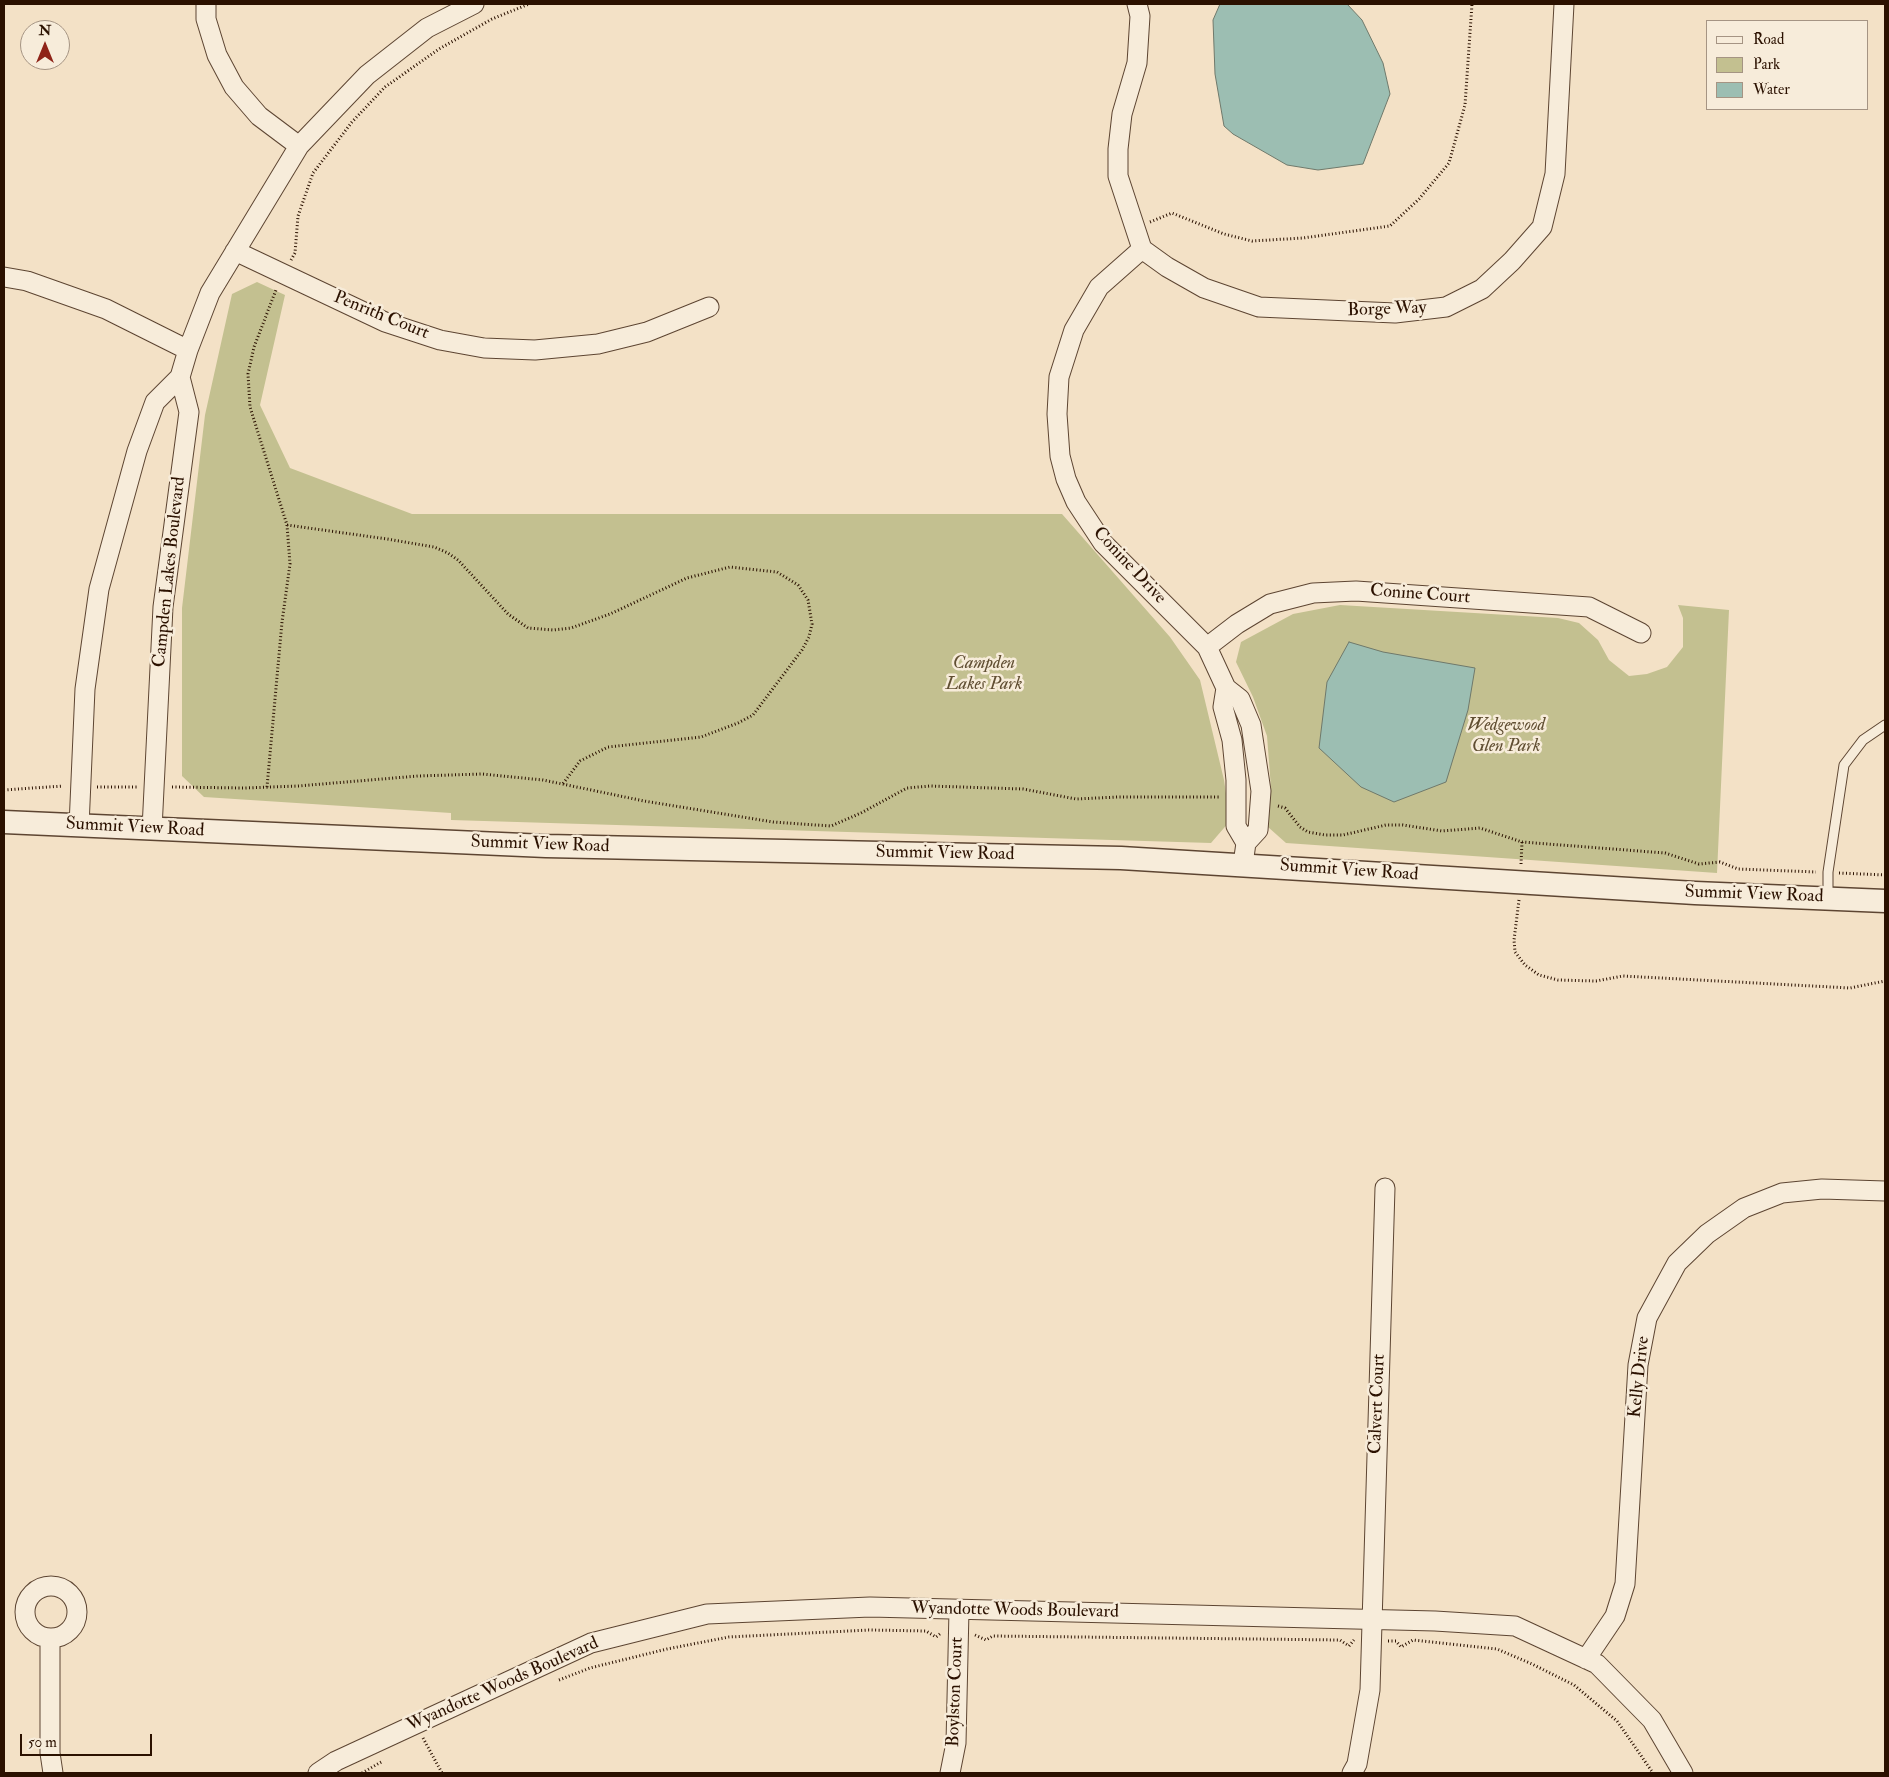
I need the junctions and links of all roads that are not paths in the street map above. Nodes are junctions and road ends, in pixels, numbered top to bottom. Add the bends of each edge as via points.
1 (206, 4) edge
2 (474, 4) edge
3 (1138, 4) edge
4 (1564, 4) edge
5 (299, 146) junction
6 (1142, 249) junction
7 (235, 251) junction
8 (4, 277) edge
9 (709, 308) dead end
10 (188, 350) junction
11 (180, 377) junction
12 (1641, 633) dead end
13 (1207, 647) junction
14 (1226, 688) junction
15 (1885, 726) edge
16 (4, 822) edge
17 (79, 826) junction
18 (152, 829) junction
19 (1245, 854) junction
20 (1828, 898) junction
21 (1885, 901) edge
22 (1385, 1188) dead end
23 (1885, 1191) edge
24 (959, 1610) junction
25 (1372, 1620) junction
26 (50, 1639) dead end
27 (1586, 1659) junction
28 (53, 1773) edge
29 (318, 1773) edge
30 (950, 1773) edge
31 (1352, 1773) edge
32 (1683, 1773) edge

1 - 5 street via 206,19 217,55 234,86 259,116
2 - 5 street via 427,28 367,75
3 - 6 street via 1137,63 1122,114 1118,176
4 - 6 street, Borge Way via 1555,174 1542,227 1482,289 1446,307 1395,313 1258,307 1204,288
5 - 7 street
6 - 13 street, Conine Drive via 1099,287 1074,330 1059,376 1060,456 1076,502 1103,543
7 - 9 street, Penrith Court via 385,322 440,340 484,348 535,350 598,344 647,332
7 - 10 street via 210,293
8 - 10 street via 28,281 106,309
10 - 11 street
11 - 17 street via 155,402 137,451 99,589 85,689
11 - 18 street, Campden Lakes Boulevard via 189,412 163,607
12 - 13 street, Conine Court via 1589,607 1356,591 1313,593 1270,604
13 - 14 street, Conine Drive
14 - 19 street, Conine Drive via 1223,707 1232,740 1236,826
14 - 19 street, Conine Drive via 1240,699 1251,725 1258,762 1261,801 1258,830
15 - 20 lane via 1863,740 1844,765 1828,872
16 - 17 street, Summit View Road
17 - 18 street, Summit View Road
18 - 19 street, Summit View Road via 546,846 1103,857
19 - 20 street, Summit View Road via 1695,893
20 - 21 street, Summit View Road
22 - 25 street, Calvert Court
23 - 27 street, Kelly Drive via 1822,1189 1782,1193 1744,1208 1707,1234 1677,1263 1647,1318 1638,1365 1625,1584 1615,1616
24 - 25 street, Wyandotte Woods Boulevard
24 - 29 street, Wyandotte Woods Boulevard via 870,1608 707,1614 591,1643
24 - 30 street, Boylston Court via 956,1743
25 - 27 street, Wyandotte Woods Boulevard via 1515,1626
25 - 31 street, Calvert Court via 1370,1690 1357,1764
26 - 28 street via 50,1753
27 - 32 street, Wyandotte Woods Boulevard via 1597,1664 1652,1720

